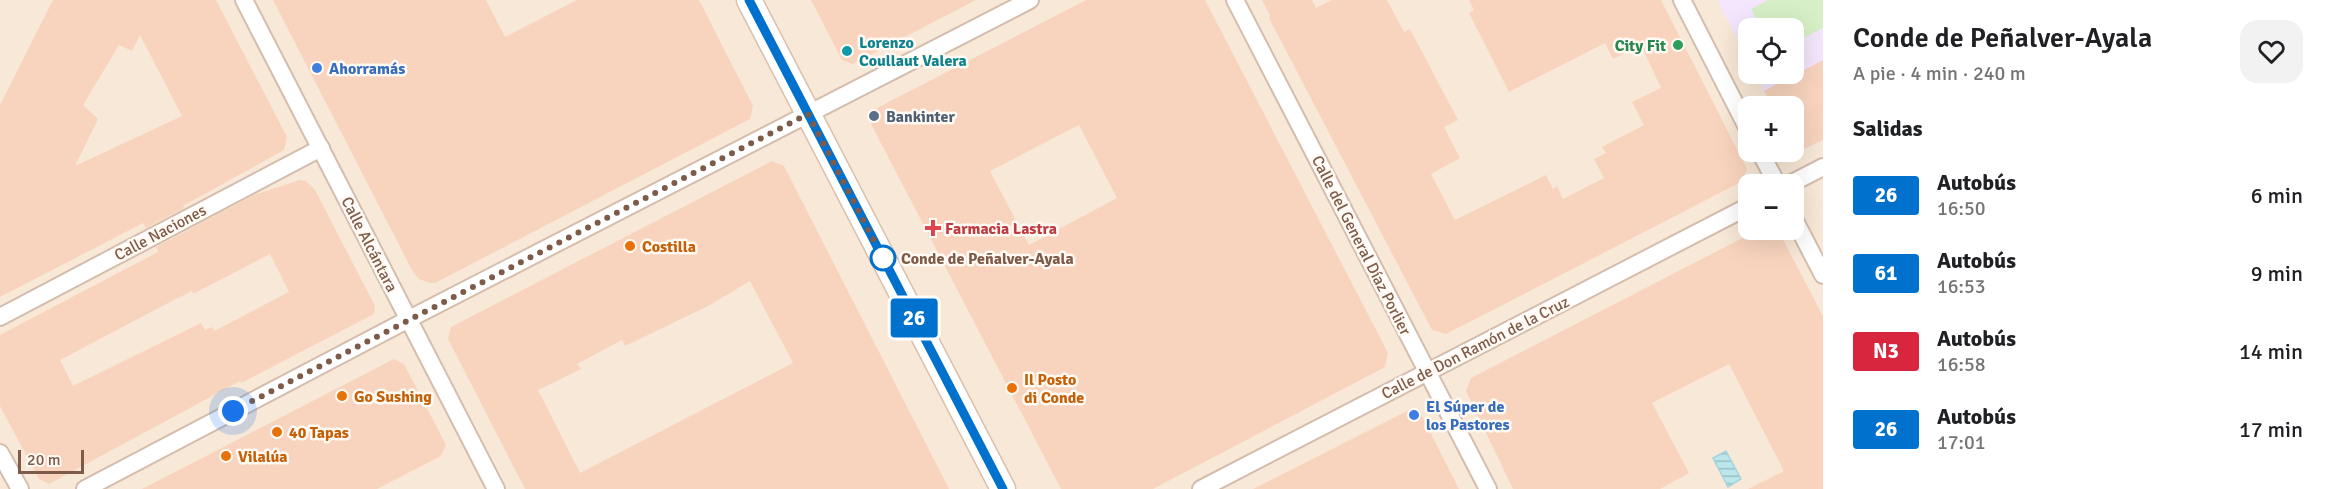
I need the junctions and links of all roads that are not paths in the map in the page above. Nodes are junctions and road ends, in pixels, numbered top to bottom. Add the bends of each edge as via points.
1 (244, 0) edge
2 (749, 0) edge
3 (1030, 0) edge
4 (1235, 0) edge
5 (1682, 0) edge
6 (1738, 109) edge
7 (808, 114) junction
8 (321, 148) junction
9 (1823, 167) edge
10 (1804, 177) edge
11 (1738, 212) edge
12 (1804, 238) edge
13 (1823, 275) edge
14 (0, 316) edge
15 (409, 319) junction
16 (1427, 371) junction
17 (0, 453) edge
18 (20, 489) edge
19 (85, 489) edge
20 (496, 489) edge
21 (1003, 489) edge
22 (1201, 489) edge
23 (1488, 489) edge

1 - 8 street, Calle Alcántara
2 - 7 street
3 - 7 street
4 - 16 street, Calle del General Díaz Porlier
5 - 6 street
7 - 15 street
7 - 21 street
8 - 14 street, Calle Naciones
8 - 15 street, Calle Alcántara
9 - 10 street
11 - 16 street, Calle de Don Ramón de la Cruz
12 - 13 street
15 - 19 street
15 - 20 street, Calle Alcántara
16 - 22 street, Calle de Don Ramón de la Cruz
16 - 23 street, Calle del General Díaz Porlier
17 - 18 street

